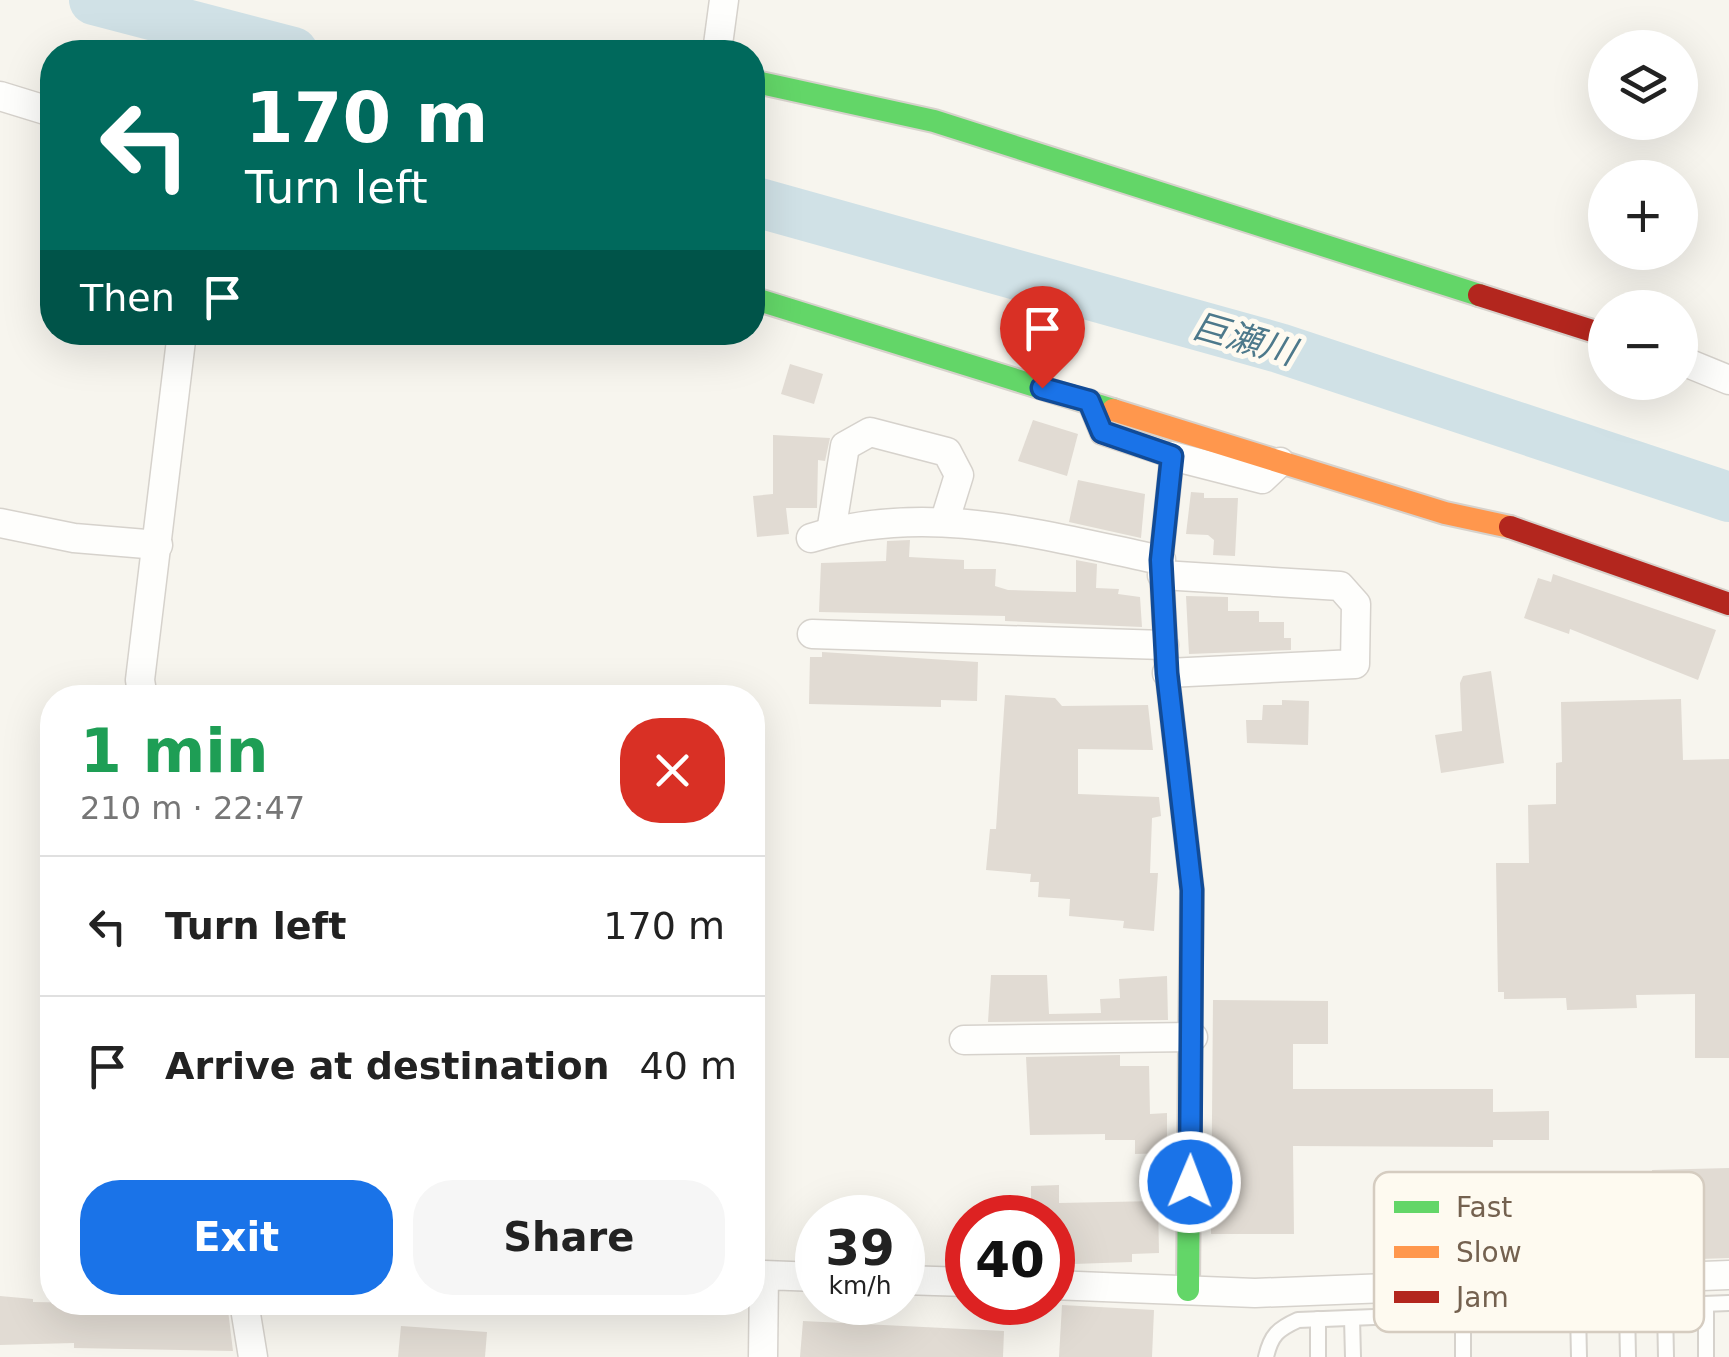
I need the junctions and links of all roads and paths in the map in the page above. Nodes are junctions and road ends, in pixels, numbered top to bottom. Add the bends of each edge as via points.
1 (724, 0) edge
2 (719, 40) edge
3 (765, 84) edge
4 (0, 96) edge
5 (40, 108) edge
6 (765, 302) edge
7 (1588, 330) edge
8 (181, 345) edge
9 (1698, 367) edge
10 (1729, 380) edge
11 (1089, 401) junction
12 (1172, 456) junction
13 (1280, 462) junction
14 (945, 520) junction
15 (0, 523) edge
16 (158, 545) junction
17 (1162, 568) junction
18 (1729, 604) edge
19 (812, 634) dead end
20 (1166, 659) junction
21 (141, 685) edge
22 (1194, 1037) junction
23 (964, 1040) dead end
24 (765, 1275) edge
25 (1729, 1275) edge
26 (795, 1276) edge
27 (1704, 1276) edge
28 (1075, 1286) edge
29 (1374, 1288) edge
30 (1188, 1290) junction
31 (1706, 1304) joint
32 (1729, 1304) edge
33 (246, 1315) edge
34 (764, 1315) edge
35 (1374, 1317) edge
36 (1352, 1318) junction
37 (1318, 1319) junction
38 (1462, 1332) edge
39 (1627, 1332) edge
40 (253, 1357) edge
41 (763, 1357) edge
42 (1266, 1357) edge
43 (1318, 1357) edge
44 (1352, 1357) edge
45 (1463, 1357) edge
46 (1628, 1357) edge
47 (1706, 1357) edge

1 - 2 street
3 - 7 street via 934,121
4 - 5 street
6 - 11 street
8 - 16 street
9 - 10 street
11 - 12 street via 1102,432
11 - 13 street
12 - 13 street via 1262,480
12 - 17 street
13 - 18 street via 1566,544
14 - 14 street via 851,526 821,535 846,446 870,432 947,452 959,475
14 - 17 street
15 - 16 street
16 - 21 street
17 - 20 street
17 - 20 street via 1340,586 1356,604 1354,664
19 - 20 street
20 - 22 street via 1192,890
22 - 23 street
22 - 30 street
24 - 26 street
25 - 27 street
28 - 30 street
29 - 30 street
31 - 32 lane
31 - 47 lane
33 - 40 street
34 - 41 street
35 - 36 lane
36 - 37 lane
36 - 44 lane
37 - 42 lane via 1278,1330
37 - 43 lane
38 - 45 lane
39 - 46 lane

